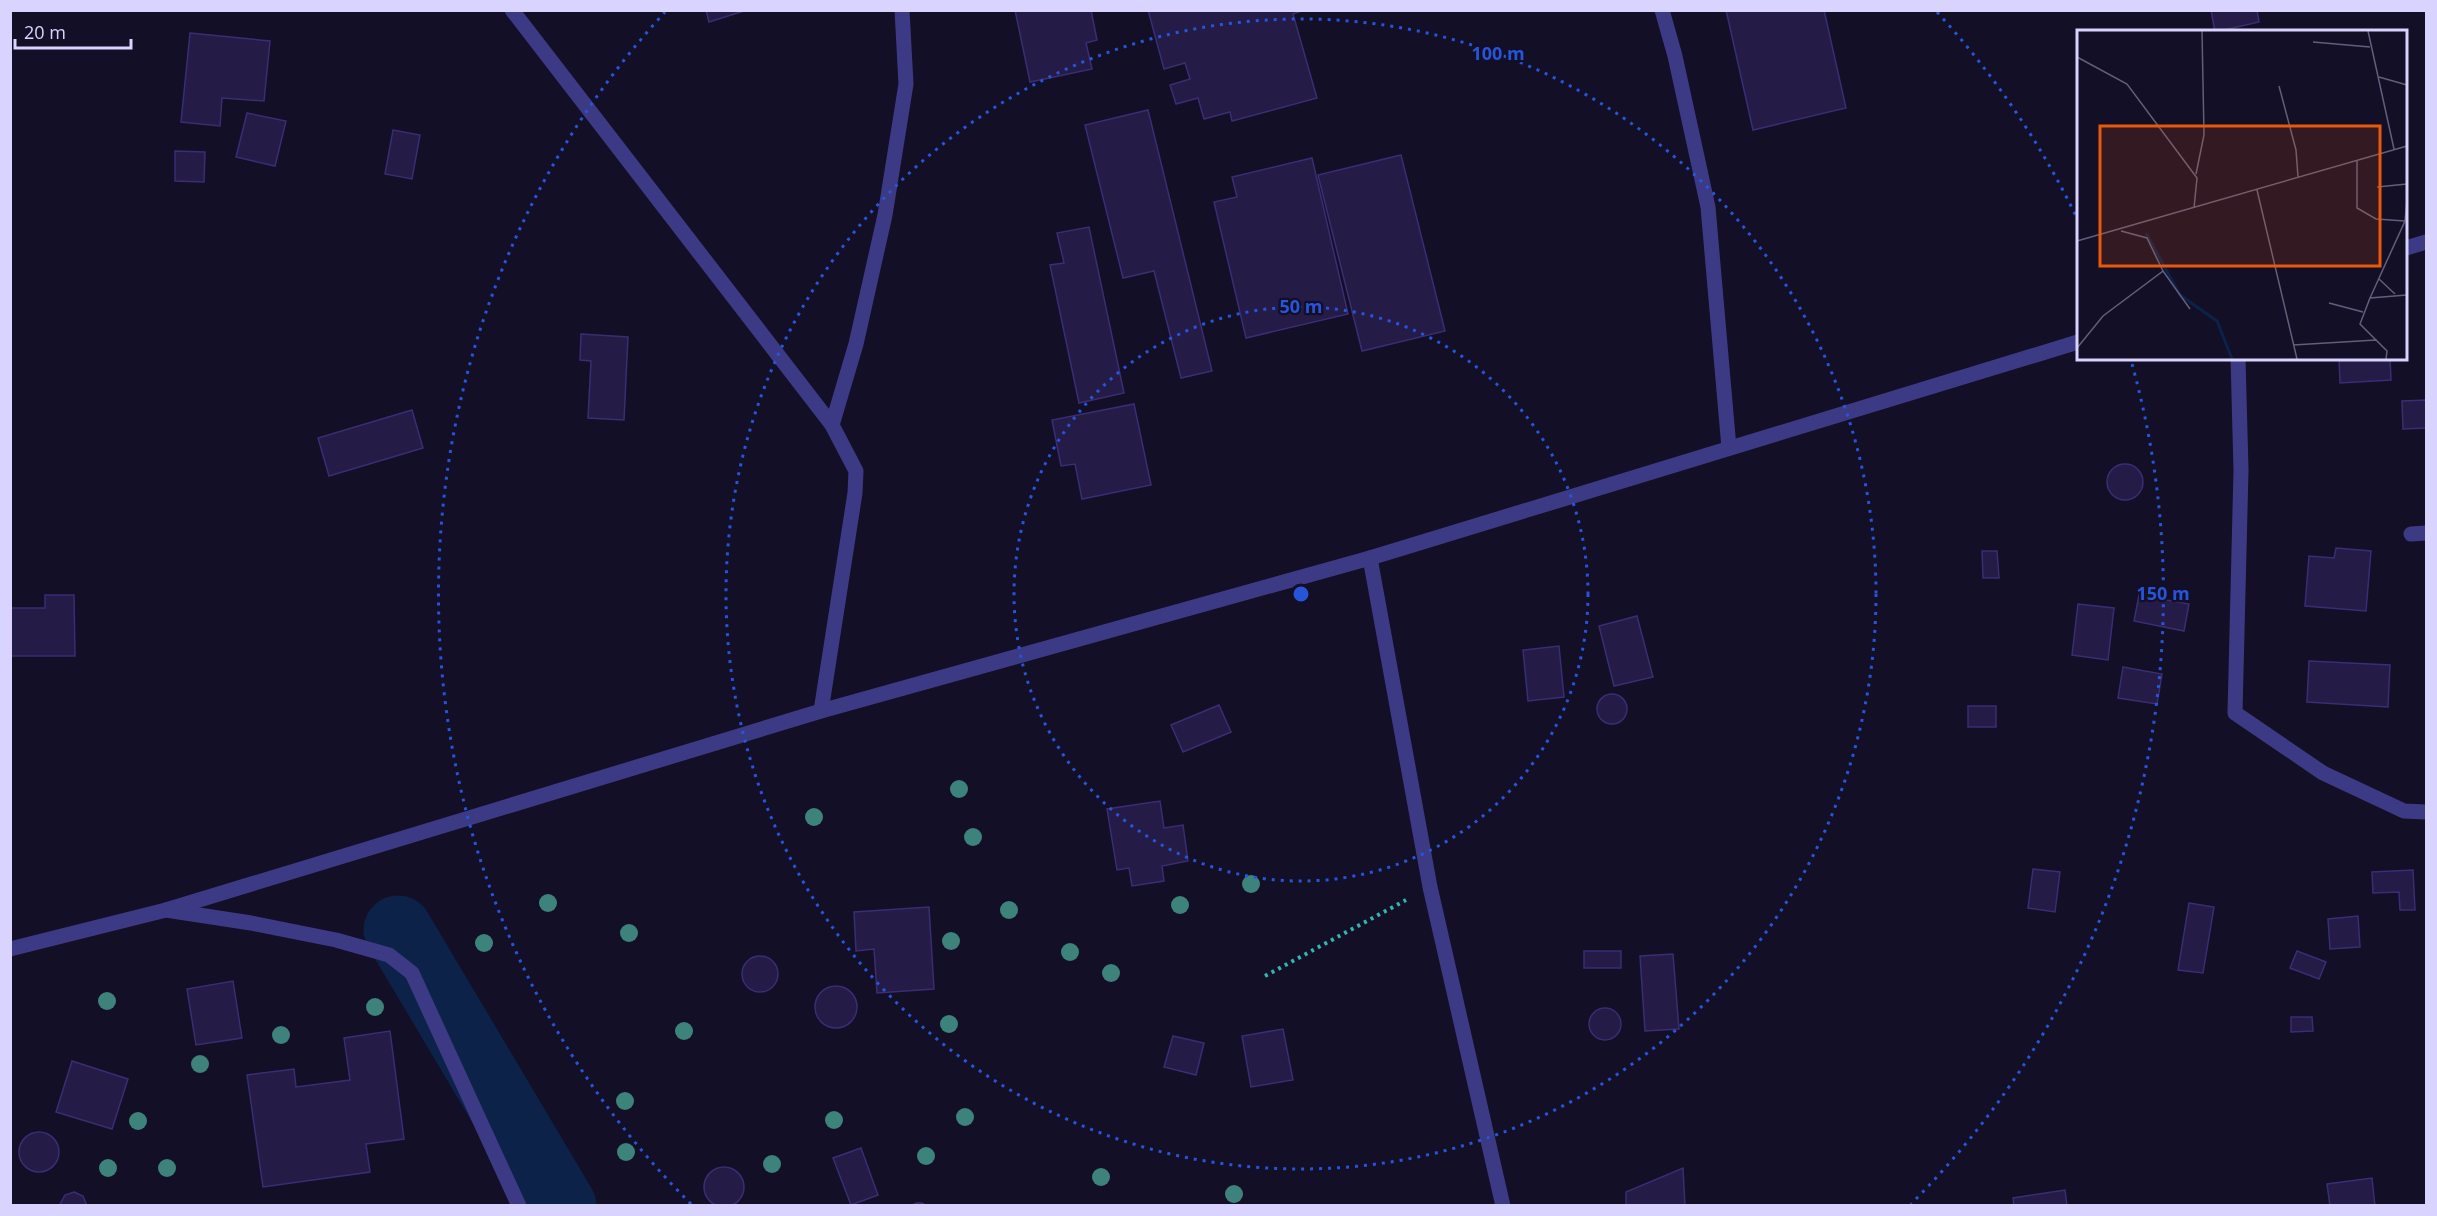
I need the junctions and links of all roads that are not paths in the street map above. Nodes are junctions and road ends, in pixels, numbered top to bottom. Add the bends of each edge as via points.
1 (512, 10) edge
2 (902, 10) edge
3 (1662, 10) edge
4 (2427, 242) edge
5 (2407, 248) edge
6 (2077, 343) edge
7 (2238, 360) edge
8 (832, 425) junction
9 (1729, 448) junction
10 (2427, 533) edge
11 (2411, 534) dead end
12 (1370, 558) junction
13 (821, 711) junction
14 (2427, 812) edge
15 (166, 910) junction
16 (10, 949) edge
17 (519, 1206) edge
18 (1503, 1206) edge

1 - 8 street
2 - 8 street via 906,84 885,215 856,344
3 - 9 street via 1708,207
4 - 5 street
6 - 9 street
7 - 14 street via 2241,470 2235,712 2323,773 2404,811
8 - 13 street via 856,471
9 - 12 street
10 - 11 street
12 - 13 street
12 - 18 street via 1430,887
13 - 15 street
15 - 16 street
15 - 17 street via 336,940 388,955 412,974

